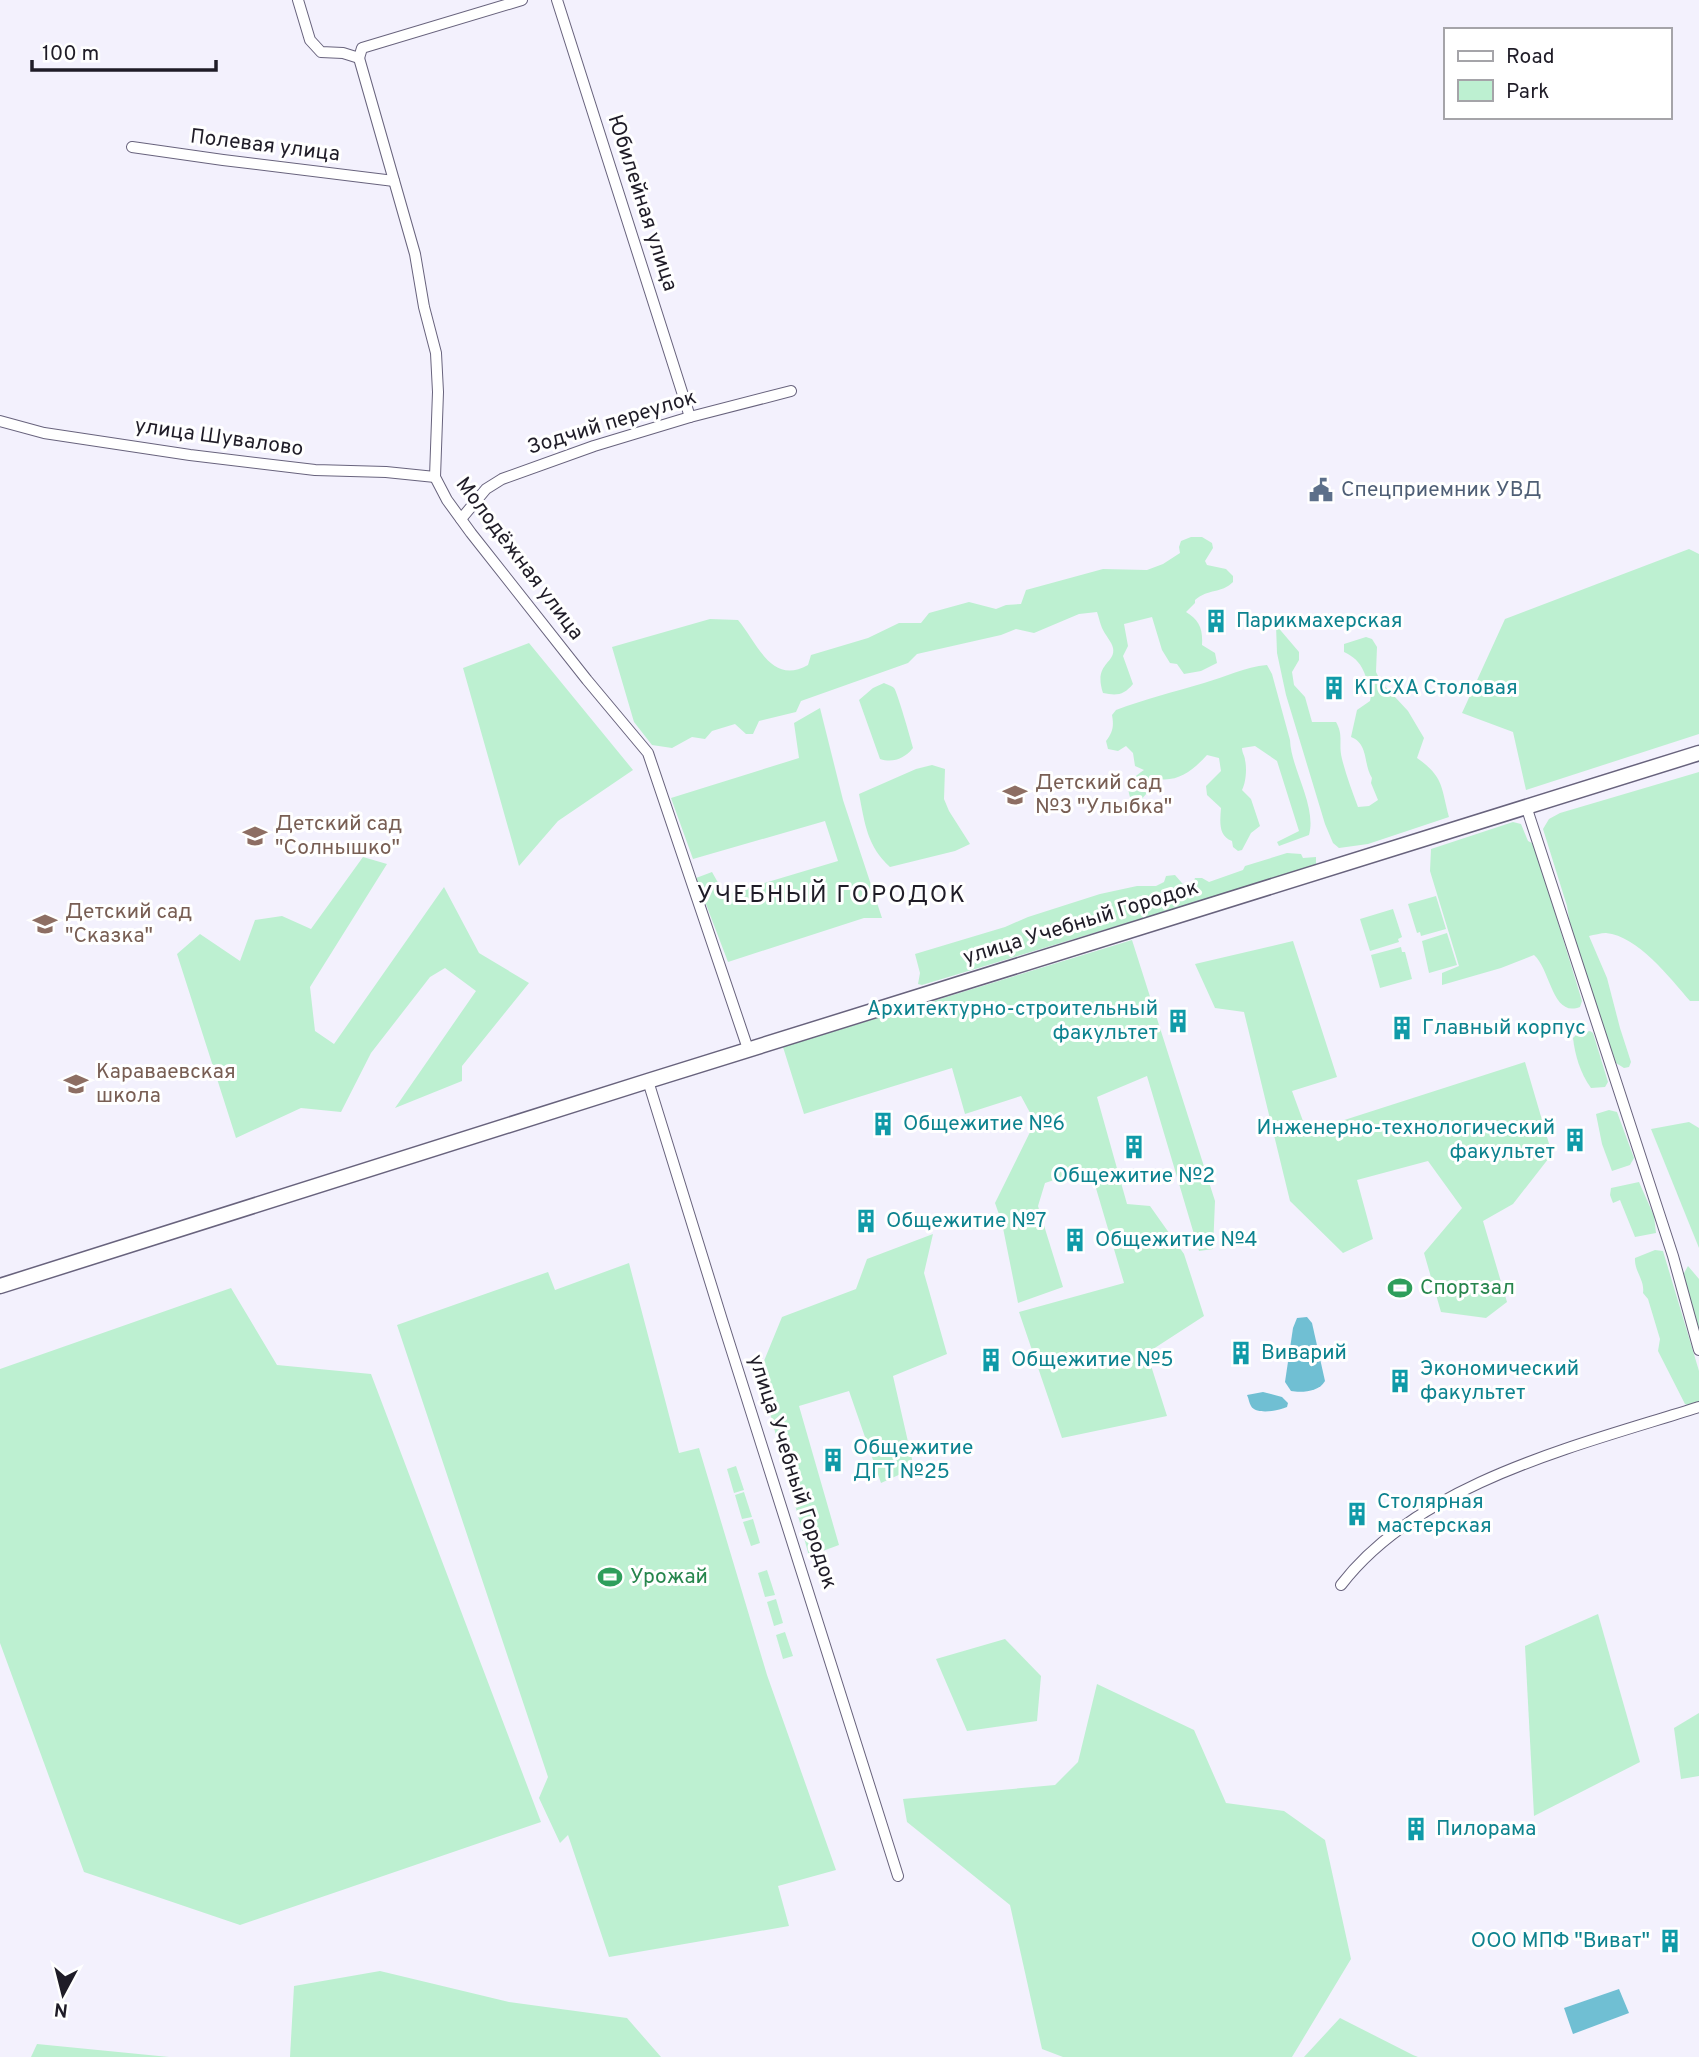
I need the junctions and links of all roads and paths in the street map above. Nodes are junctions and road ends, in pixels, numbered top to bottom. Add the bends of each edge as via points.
1 (298, 0) edge
2 (522, 0) edge
3 (557, 0) edge
4 (359, 58) junction
5 (132, 147) dead end
6 (394, 181) junction
7 (791, 391) dead end
8 (690, 417) junction
9 (0, 421) edge
10 (435, 477) junction
11 (461, 519) junction
12 (1699, 753) edge
13 (1526, 806) junction
14 (748, 1049) junction
15 (648, 1080) junction
16 (0, 1286) edge
17 (1699, 1350) edge
18 (1699, 1407) edge
19 (1341, 1585) dead end
20 (898, 1876) dead end

1 - 4 street via 310,40 321,52
2 - 4 street via 362,48
3 - 8 street, Юбилейная улица
4 - 6 street, Молодёжная улица
5 - 6 street, Полевая улица
6 - 10 street, Молодёжная улица via 436,353
7 - 8 street, Зодчий переулок
8 - 11 street, Зодчий переулок via 502,479 486,489
9 - 10 street, улица Шувалово via 44,433 203,457
10 - 11 street, Молодёжная улица
11 - 14 street, Молодёжная улица via 648,753
12 - 13 street, улица Учебный Городок
13 - 14 street, улица Учебный Городок
13 - 17 street via 1673,1256
14 - 15 street, улица Учебный Городок
15 - 16 street, улица Учебный Городок
15 - 20 street, улица Учебный Городок
18 - 19 street via 1564,1450 1467,1488 1406,1524 1357,1564

